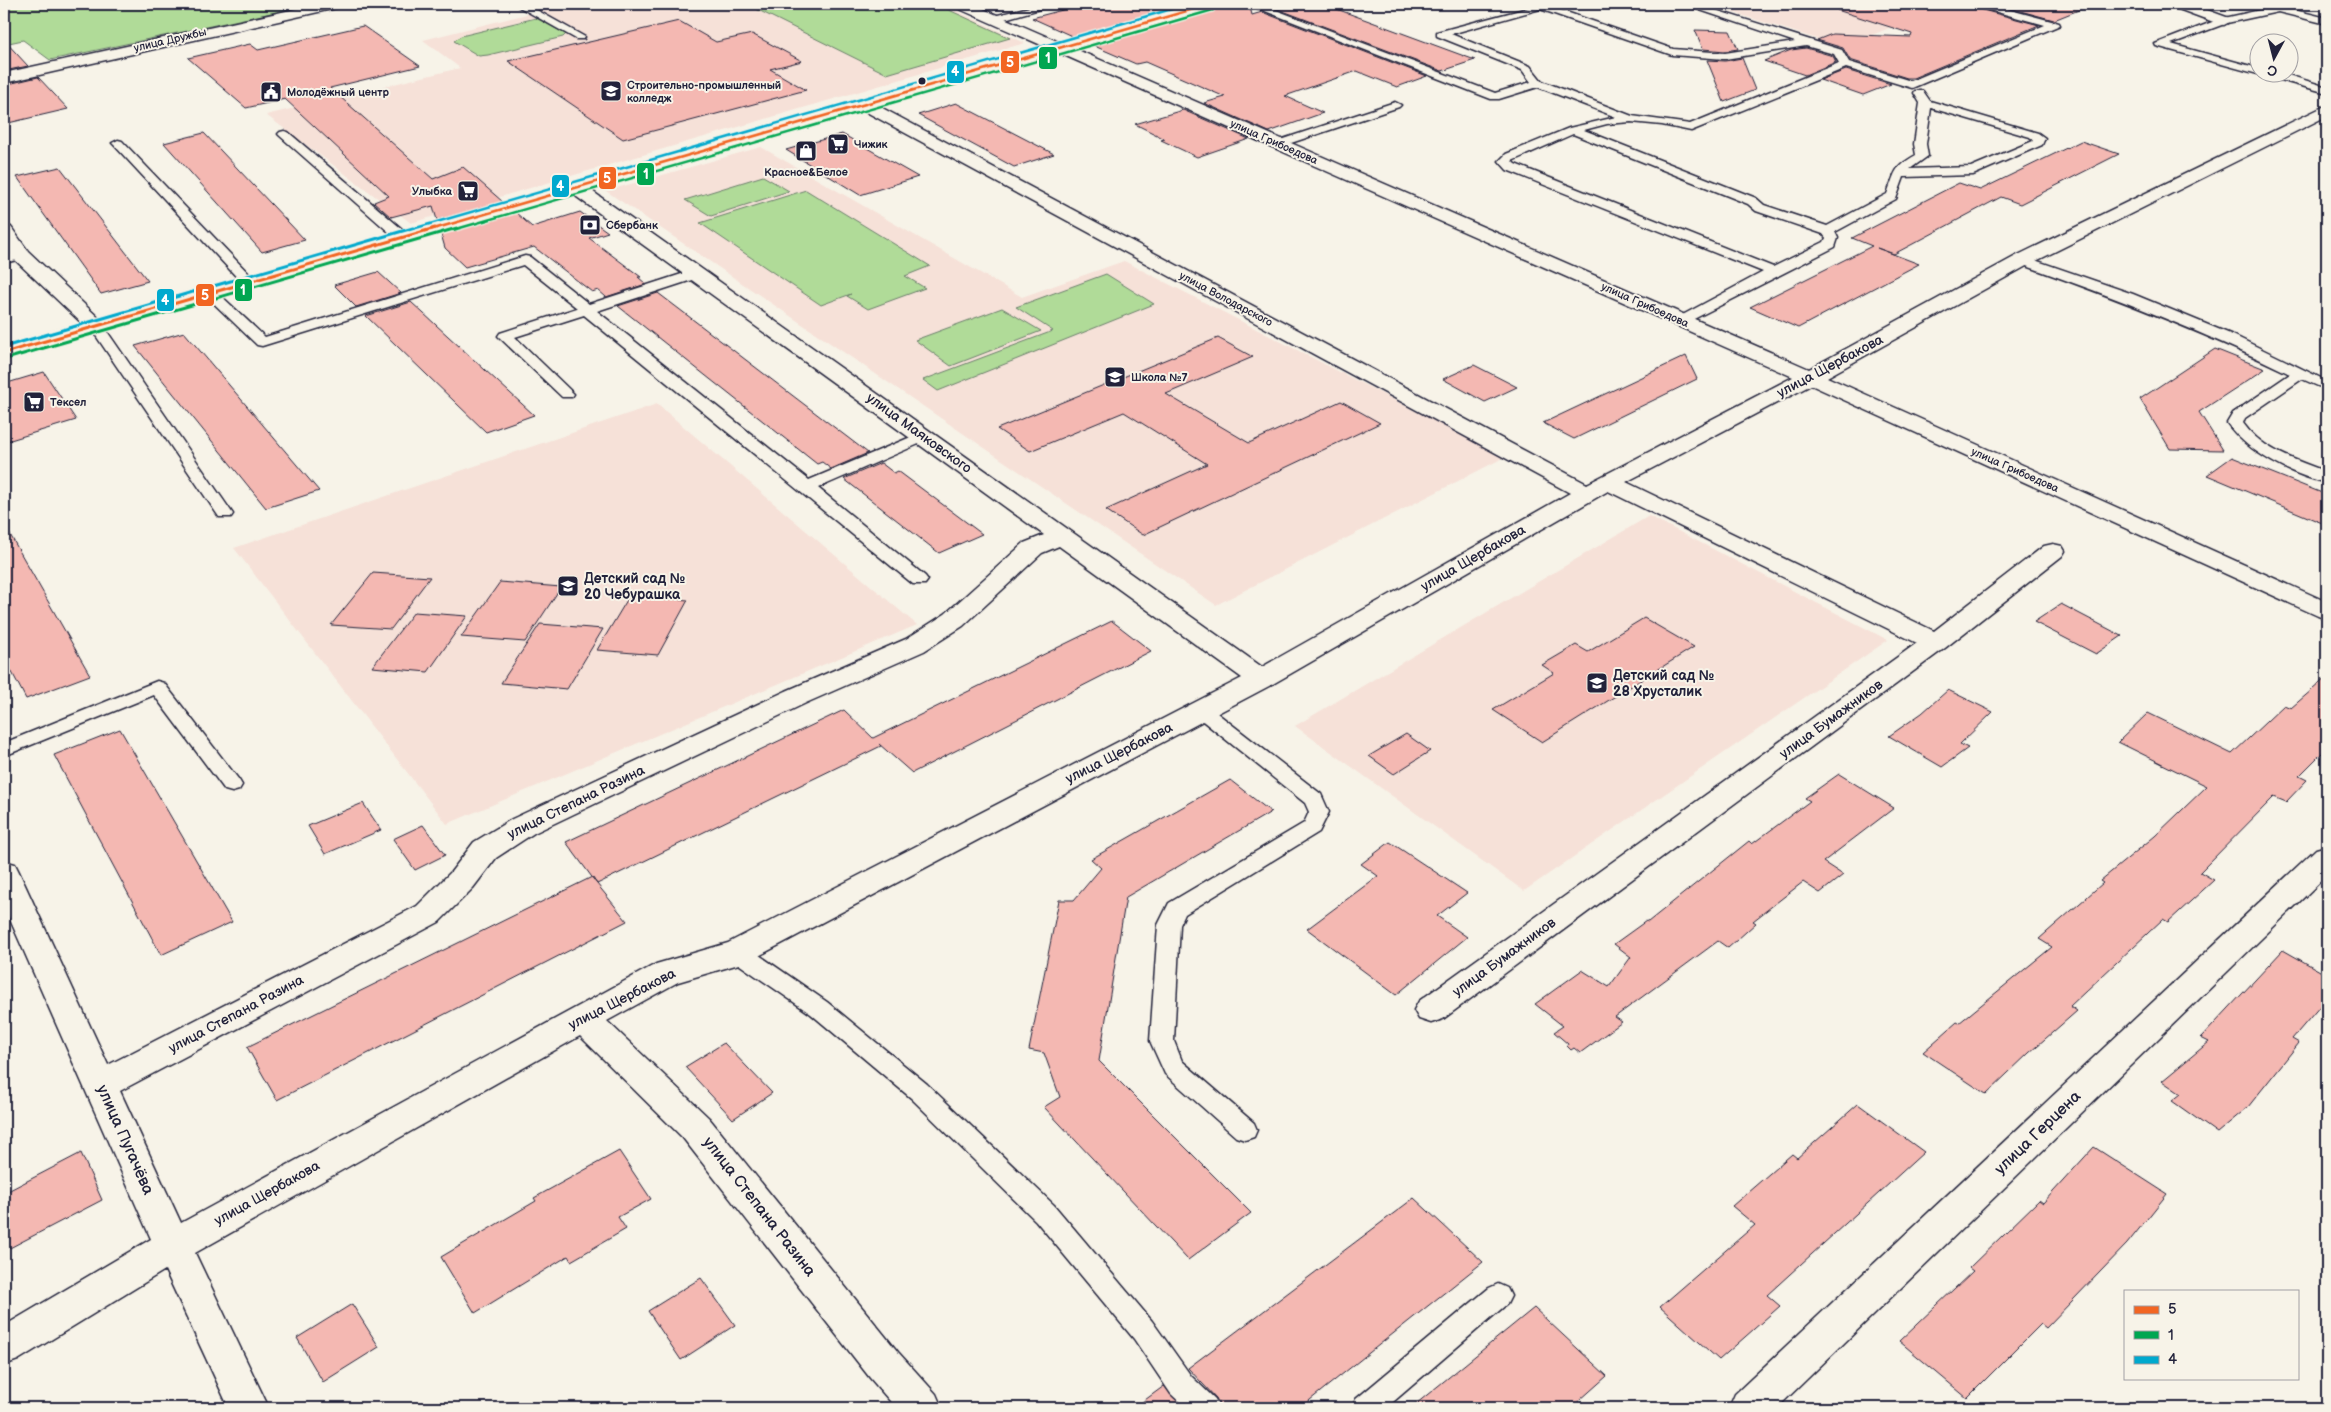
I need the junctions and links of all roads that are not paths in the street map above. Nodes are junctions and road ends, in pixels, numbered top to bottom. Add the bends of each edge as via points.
1 (336, 4) edge
2 (519, 4) edge
3 (960, 4) edge
4 (1052, 4) edge
5 (1211, 4) edge
6 (1252, 4) edge
7 (1687, 4) edge
8 (1978, 4) edge
9 (2178, 4) edge
10 (994, 19) junction
11 (2224, 21) junction
12 (2327, 21) edge
13 (580, 38) dead end
14 (1806, 43) junction
15 (1060, 48) junction
16 (1845, 64) junction
17 (2248, 68) edge
18 (4, 78) edge
19 (2298, 82) edge
20 (1538, 83) junction
21 (1912, 85) junction
22 (2327, 90) edge
23 (1926, 103) junction
24 (1394, 104) dead end
25 (865, 105) junction
26 (2327, 110) edge
27 (1631, 119) junction
28 (1573, 130) junction
29 (284, 134) dead end
30 (118, 143) dead end
31 (1278, 144) junction
32 (1901, 173) junction
33 (576, 188) junction
34 (4, 231) edge
35 (1828, 231) junction
36 (404, 238) junction
37 (12, 257) edge
38 (2023, 260) junction
39 (1774, 272) junction
40 (696, 274) junction
41 (249, 282) junction
42 (210, 293) junction
43 (588, 310) junction
44 (1682, 321) junction
45 (97, 327) junction
46 (4, 353) edge
47 (2301, 372) junction
48 (1810, 377) junction
49 (2327, 386) edge
50 (567, 394) dead end
51 (923, 437) junction
52 (2327, 478) edge
53 (807, 487) junction
54 (1598, 487) junction
55 (225, 514) dead end
56 (1061, 536) junction
57 (2053, 551) dead end
58 (919, 580) dead end
59 (2327, 611) edge
60 (1936, 642) junction
61 (1261, 679) junction
62 (1201, 710) junction
63 (4, 750) edge
64 (232, 785) dead end
65 (2327, 857) edge
66 (4, 872) edge
67 (738, 952) junction
68 (1431, 1010) dead end
69 (583, 1018) junction
70 (100, 1085) junction
71 (1245, 1130) dead end
72 (173, 1246) junction
73 (1498, 1296) dead end
74 (4, 1347) edge
75 (250, 1408) edge
76 (922, 1408) edge
77 (1204, 1408) edge
78 (1366, 1408) edge
79 (1749, 1408) edge

1 - 18 street, улица Дружбы
2 - 13 lane
3 - 10 street, улица Грибоедова
4 - 10 lane
5 - 15 street
6 - 20 lane via 1495,97
7 - 14 lane
8 - 21 lane via 2055,25
9 - 11 street
10 - 15 street, улица Грибоедова
11 - 12 lane via 2278,9
11 - 17 lane via 2160,44
14 - 16 lane via 1838,52
14 - 20 lane via 1744,55 1672,52 1540,6 1441,34 1526,68
15 - 25 street
15 - 31 street, улица Грибоедова
16 - 21 lane
16 - 27 lane via 1691,128
19 - 22 lane
20 - 27 lane
21 - 23 lane
23 - 32 lane via 1920,144 1922,156
23 - 32 lane via 2034,135 2039,138 2038,143 1973,171
24 - 31 lane
25 - 33 street
25 - 54 street, улица Володарского
26 - 38 street, улица Щербакова
27 - 28 lane via 1607,121
28 - 35 lane via 1752,201 1760,208
28 - 39 lane via 1505,161 1511,167
29 - 36 lane
30 - 41 lane
31 - 44 street, улица Грибоедова
32 - 35 lane via 1892,196
33 - 36 street
33 - 40 street, улица Маяковского
34 - 37 street
35 - 39 lane via 1832,238 1830,244
36 - 41 street
37 - 45 street
38 - 47 lane via 2128,297
38 - 48 street, улица Щербакова
39 - 44 lane
40 - 43 lane
40 - 51 street, улица Маяковского
41 - 42 street
42 - 43 lane via 262,342 526,260
42 - 45 street
43 - 50 lane via 506,336
43 - 53 lane
44 - 48 street, улица Грибоедова
45 - 46 street
45 - 55 lane
47 - 49 lane
47 - 52 lane via 2238,416 2235,423 2254,446
48 - 54 street, улица Щербакова
48 - 59 street, улица Грибоедова
51 - 53 lane
51 - 56 street, улица Маяковского
53 - 58 lane
54 - 60 street
54 - 61 street, улица Щербакова
56 - 61 street, улица Маяковского
56 - 70 street, улица Степана Разина via 1033,548 954,620 915,645 796,696 523,826 485,850 462,880 428,914
57 - 60 street, улица Бумажников
60 - 68 street, улица Бумажников
61 - 62 street, улица Щербакова
62 - 67 street, улица Щербакова
62 - 71 lane via 1314,799 1319,812 1312,827 1177,909 1169,925 1162,1040 1173,1067
63 - 64 lane via 157,687
65 - 79 street, улица Герцена
66 - 70 street, улица Пугачёва
67 - 69 street, улица Щербакова via 667,973
67 - 77 lane via 819,1008 919,1092 1045,1213 1143,1330 1181,1385
69 - 72 street, улица Щербакова
69 - 76 street, улица Степана Разина via 696,1128 884,1365
70 - 72 street, улица Пугачёва
72 - 74 street, улица Щербакова
72 - 75 street, улица Пугачёва
73 - 78 lane

